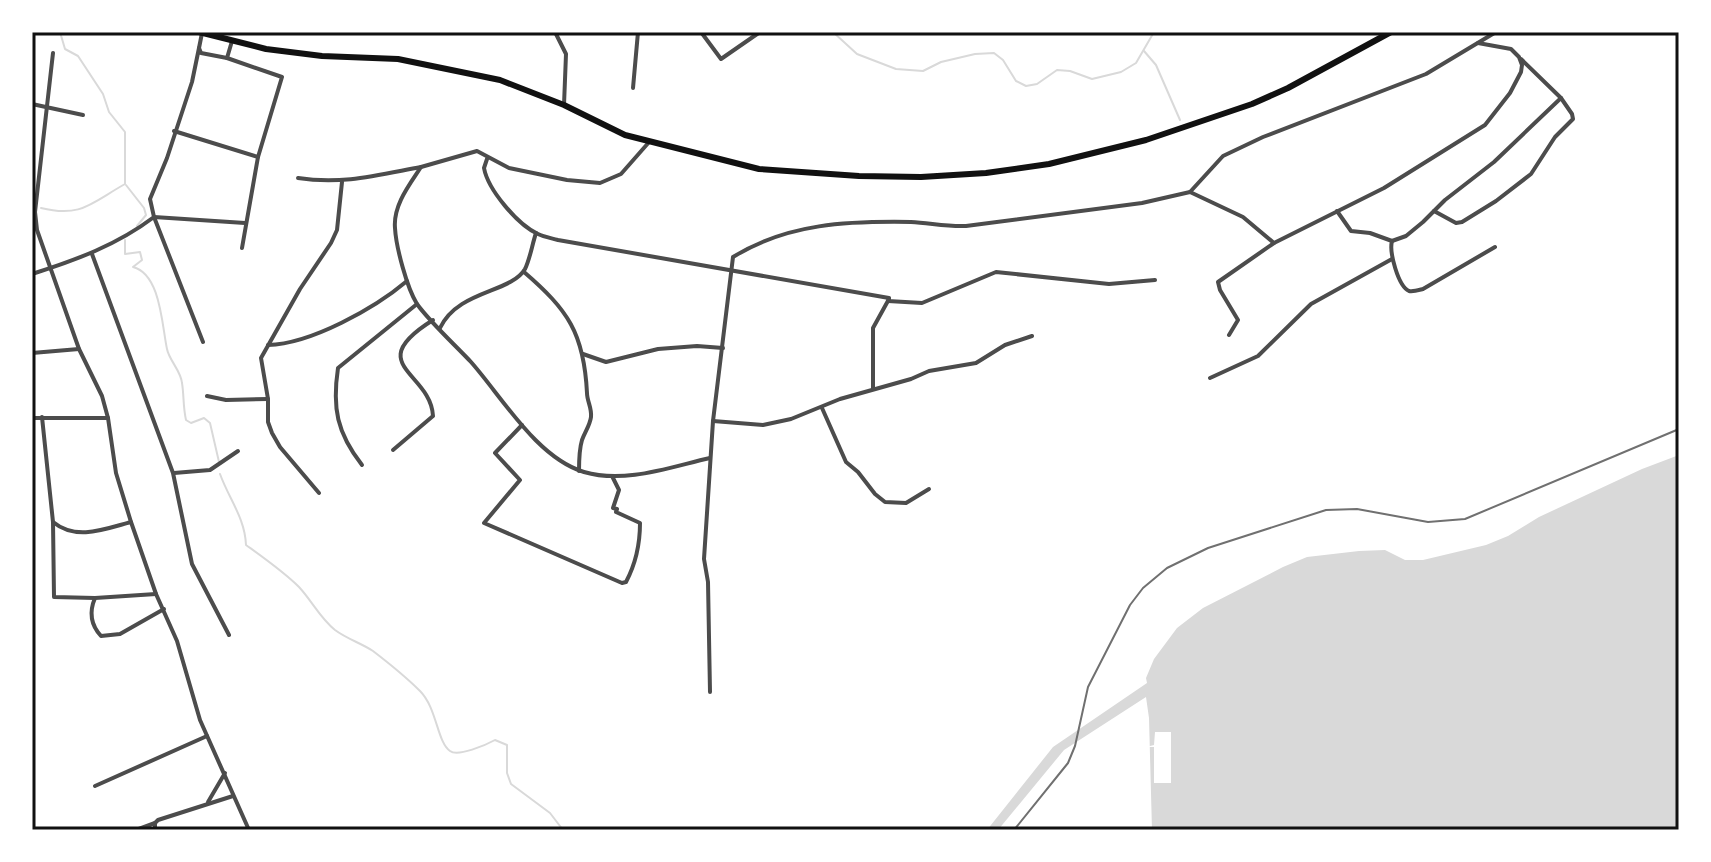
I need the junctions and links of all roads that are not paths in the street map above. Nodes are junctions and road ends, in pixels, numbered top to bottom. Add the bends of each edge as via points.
1 (200, 32) edge
2 (555, 32) edge
3 (638, 32) edge
4 (701, 32) edge
5 (760, 32) edge
6 (1391, 32) edge
7 (1496, 32) edge
8 (232, 41) junction
9 (1478, 43) junction
10 (199, 48) junction
11 (53, 53) dead end
12 (1519, 57) junction
13 (227, 58) junction
14 (633, 88) dead end
15 (1561, 98) junction
16 (32, 104) edge
17 (564, 105) junction
18 (48, 106) junction
19 (83, 115) dead end
20 (174, 131) junction
21 (650, 141) junction
22 (258, 157) junction
23 (487, 159) junction
24 (421, 167) junction
25 (298, 178) dead end
26 (342, 182) junction
27 (1190, 192) junction
28 (1337, 211) junction
29 (1434, 211) junction
30 (154, 217) junction
31 (246, 223) junction
32 (536, 233) junction
33 (1392, 241) junction
34 (1274, 243) junction
35 (1495, 247) dead end
36 (242, 248) dead end
37 (92, 254) junction
38 (1392, 259) junction
39 (50, 268) junction
40 (730, 270) junction
41 (524, 272) junction
42 (32, 274) edge
43 (1155, 280) dead end
44 (407, 281) junction
45 (889, 298) junction
46 (417, 304) junction
47 (433, 320) junction
48 (440, 328) junction
49 (1229, 335) dead end
50 (1032, 336) dead end
51 (203, 342) dead end
52 (268, 345) junction
53 (723, 348) junction
54 (79, 349) junction
55 (32, 353) edge
56 (583, 354) junction
57 (1210, 378) dead end
58 (873, 389) junction
59 (207, 396) dead end
60 (268, 399) junction
61 (822, 408) junction
62 (42, 417) junction
63 (32, 418) edge
64 (108, 418) junction
65 (713, 421) junction
66 (522, 425) junction
67 (393, 450) dead end
68 (238, 451) dead end
69 (710, 458) junction
70 (362, 465) dead end
71 (579, 471) junction
72 (173, 473) junction
73 (612, 476) junction
74 (929, 489) dead end
75 (319, 493) dead end
76 (53, 522) junction
77 (131, 522) junction
78 (156, 594) junction
79 (95, 598) junction
80 (164, 609) junction
81 (229, 635) dead end
82 (710, 692) dead end
83 (207, 736) junction
84 (225, 773) junction
85 (95, 786) dead end
86 (233, 796) junction
87 (207, 804) junction
88 (155, 823) junction
89 (136, 830) edge
90 (155, 830) edge
91 (249, 830) edge

1 - 8 highway
1 - 10 street
2 - 17 street via 566,54
3 - 14 street
4 - 5 street via 721,59
6 - 21 highway via 1252,104 1146,140 986,173 921,177 759,169
7 - 9 street
8 - 13 street
8 - 17 highway via 322,56 429,63 500,80
9 - 12 street via 1511,49
9 - 27 street via 1426,74 1238,148
10 - 13 street via 201,53
10 - 20 street
11 - 18 street
12 - 15 street
12 - 28 street via 1521,72 1510,93 1476,132
13 - 22 street via 282,77
15 - 29 street
15 - 29 street via 1573,119 1531,174 1462,222
16 - 18 street
17 - 21 highway via 625,135
18 - 19 street
18 - 39 street via 35,212
20 - 22 street
20 - 30 street via 150,199
21 - 23 street via 621,174 600,183 509,168
22 - 31 street
23 - 24 street via 470,151
23 - 32 street via 484,168 491,186
24 - 26 street
24 - 44 street via 396,215
25 - 26 street
26 - 52 street via 331,243
27 - 34 street via 1243,217
27 - 40 street via 966,226 822,224 754,244 733,257
28 - 33 street via 1351,231
28 - 34 street
29 - 33 street via 1406,236
30 - 31 street
30 - 37 street
30 - 51 street
31 - 36 street
32 - 40 street
32 - 41 street
33 - 38 street
34 - 49 street via 1218,282 1238,320
35 - 38 street via 1414,291 1405,287
37 - 39 street
37 - 72 street
38 - 57 street via 1311,304 1258,356
39 - 42 street
39 - 54 street
40 - 45 street
40 - 53 street
41 - 48 street via 464,302 446,315
41 - 56 street via 558,303
43 - 45 street via 1109,284 996,272 922,303
44 - 46 street
44 - 52 street via 368,310 294,342
45 - 58 street via 873,328
46 - 47 street
46 - 70 street via 338,368 334,394 344,442
47 - 48 street
47 - 67 street via 414,333 401,352 407,373 432,405 433,416
48 - 66 street
50 - 58 street via 976,363 938,368
52 - 60 street via 261,364
53 - 56 street via 658,349 606,362
53 - 65 street
54 - 55 street
54 - 64 street
56 - 71 street via 591,412
58 - 61 street
59 - 60 street
60 - 75 street via 272,433
61 - 65 street via 763,425
61 - 74 street via 846,462 885,502 906,503
62 - 63 street
62 - 64 street
62 - 76 street
64 - 77 street via 116,473
65 - 69 street
66 - 71 street
66 - 73 street via 495,453 520,480 484,523 626,582 640,523 613,508 619,490
68 - 72 street via 210,470
69 - 73 street
69 - 82 street via 704,559
71 - 73 street
72 - 81 street via 192,564
76 - 77 street via 83,533
76 - 79 street via 54,597
77 - 78 street
78 - 79 street
78 - 80 street
79 - 80 street via 91,614 101,636 120,634
80 - 83 street
83 - 84 street
83 - 85 street
84 - 86 street
84 - 87 street
86 - 87 street
86 - 91 street
87 - 88 street
88 - 89 street
88 - 90 street

